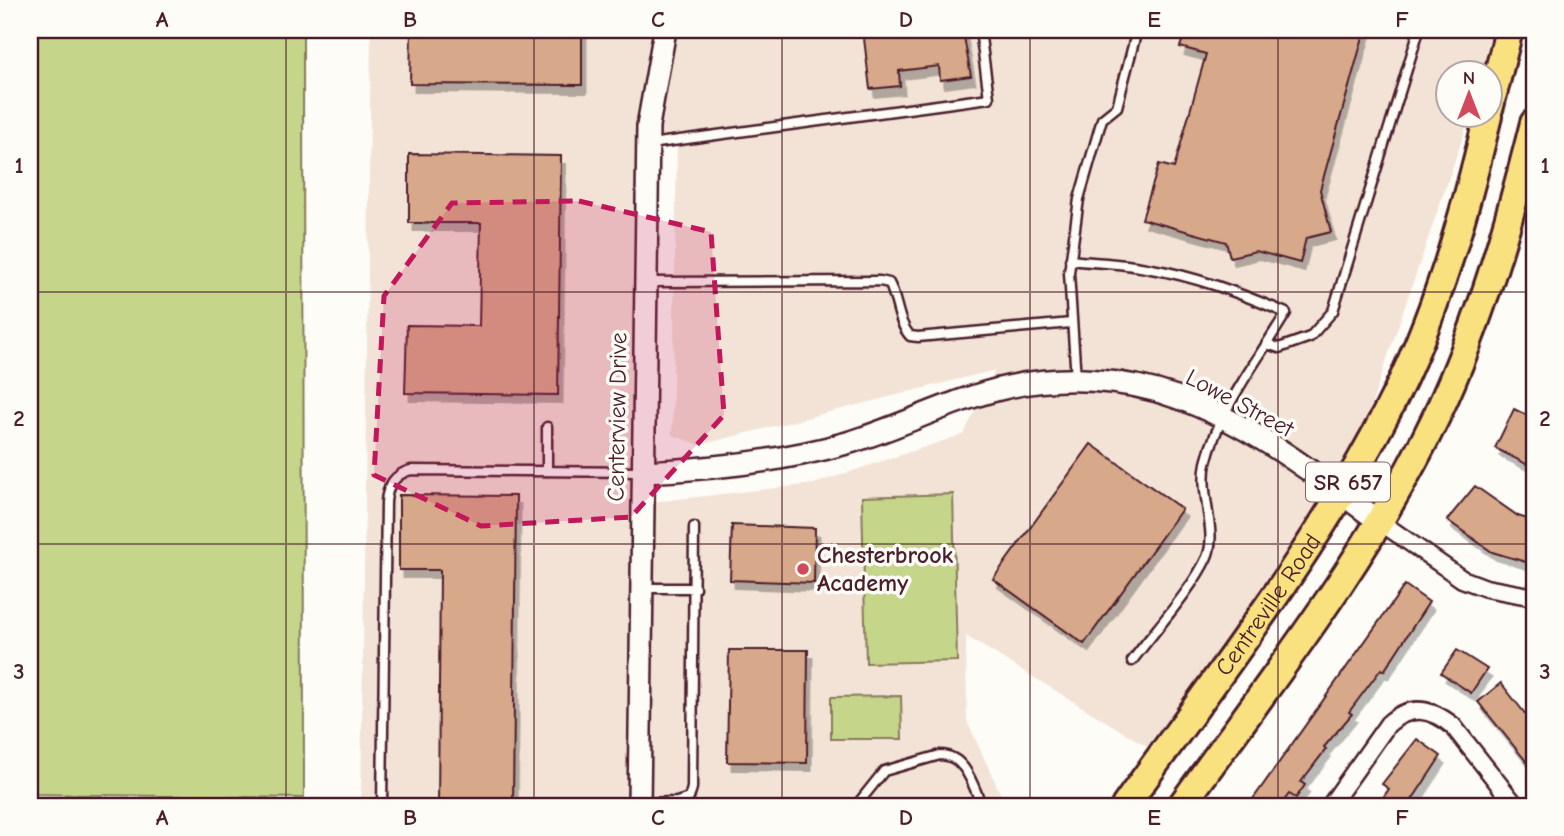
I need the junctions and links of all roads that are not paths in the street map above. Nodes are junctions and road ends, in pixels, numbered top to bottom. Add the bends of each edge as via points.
1 (665, 30) edge
2 (980, 30) edge
3 (1137, 30) edge
4 (1419, 30) edge
5 (1509, 30) edge
6 (1502, 60) edge
7 (1534, 123) edge
8 (1484, 130) edge
9 (647, 145) junction
10 (1070, 260) junction
11 (646, 282) junction
12 (1071, 323) junction
13 (1268, 344) junction
14 (1076, 379) junction
15 (1223, 418) junction
16 (547, 427) dead end
17 (547, 471) junction
18 (643, 472) junction
19 (1341, 494) junction
20 (1379, 521) junction
21 (694, 527) dead end
22 (641, 588) junction
23 (695, 588) junction
24 (1534, 597) edge
25 (1132, 661) dead end
26 (1214, 760) junction
27 (639, 804) edge
28 (382, 806) edge
29 (856, 806) edge
30 (982, 806) edge
31 (1125, 806) edge
32 (1181, 806) edge
33 (1203, 806) edge
34 (1330, 806) edge
35 (1516, 806) edge

1 - 9 street, Centerview Drive via 650,99
2 - 9 lane via 989,98
3 - 10 lane via 1117,107 1102,120 1079,199
4 - 13 lane via 1333,311 1311,337 1279,348
5 - 6 main road
7 - 20 main road, Centreville Road / SR 657 via 1500,251 1461,359 1437,415
8 - 19 main road, Centreville Road / SR 657 via 1458,233 1427,324 1389,409
9 - 11 street, Centerview Drive
10 - 12 lane
10 - 13 lane via 1143,267 1219,285 1257,300 1286,313
11 - 12 lane via 880,281 889,283 895,294 905,331 918,337
11 - 18 street, Centerview Drive
12 - 14 lane
13 - 15 lane
14 - 15 street, Lowe Street via 1147,388
14 - 18 street, Lowe Street via 1006,387 848,442 783,458 700,470
15 - 19 street, Lowe Street
15 - 25 lane via 1206,461 1202,487 1211,537 1206,558
16 - 17 lane
17 - 18 lane
17 - 28 lane via 411,470 399,474 388,488
18 - 22 street, Centerview Drive
19 - 20 street, Lowe Street
19 - 31 main road, Centreville Road / SR 657
20 - 24 street, Lowe Street via 1462,579
20 - 26 main road, Centreville Road / SR 657
21 - 23 lane
22 - 23 lane
22 - 27 street, Centerview Drive
23 - 27 lane via 692,788 689,798 677,802
26 - 32 main road, Centreville Road / SR 657
26 - 33 main road
29 - 30 lane via 884,771 940,755 964,766
34 - 35 street via 1388,724 1399,714 1421,709 1453,726

